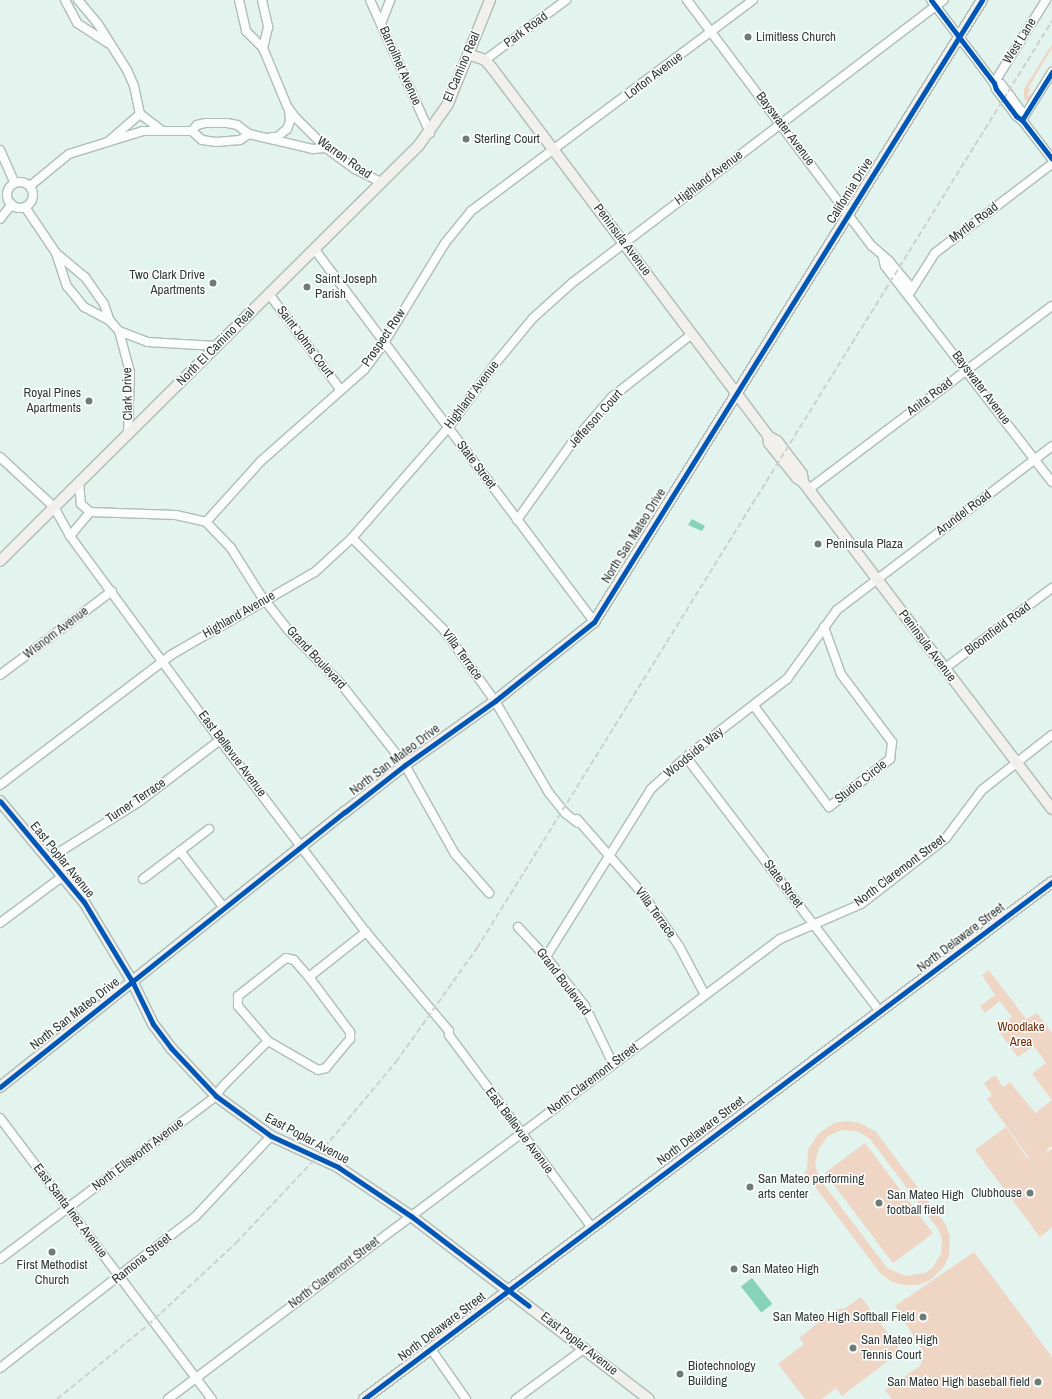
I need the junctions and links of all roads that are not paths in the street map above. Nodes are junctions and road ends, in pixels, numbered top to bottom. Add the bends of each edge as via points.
1 (65, 0) edge
2 (78, 0) edge
3 (239, 0) edge
4 (262, 0) edge
5 (370, 0) edge
6 (390, 0) edge
7 (490, 0) edge
8 (566, 0) edge
9 (688, 0) edge
10 (753, 0) edge
11 (943, 0) edge
12 (982, 0) edge
13 (1046, 0) edge
14 (933, 3) edge
15 (381, 24) junction
16 (712, 32) junction
17 (958, 37) junction
18 (108, 43) junction
19 (263, 48) junction
20 (468, 54) junction
21 (485, 60) junction
22 (1052, 72) edge
23 (994, 83) junction
24 (289, 110) junction
25 (140, 114) junction
26 (1022, 120) junction
27 (781, 123) junction
28 (162, 130) junction
29 (192, 131) junction
30 (430, 133) junction
31 (249, 134) junction
32 (266, 137) junction
33 (108, 142) junction
34 (326, 148) junction
35 (0, 150) edge
36 (555, 151) junction
37 (1052, 159) edge
38 (1052, 164) edge
39 (15, 183) junction
40 (382, 184) junction
41 (30, 186) junction
42 (12, 204) junction
43 (25, 207) junction
44 (848, 214) junction
45 (0, 220) edge
46 (624, 242) junction
47 (315, 250) junction
48 (56, 253) junction
49 (269, 294) junction
50 (909, 294) junction
51 (1052, 306) edge
52 (110, 321) junction
53 (119, 330) junction
54 (692, 334) junction
55 (384, 343) junction
56 (217, 346) junction
57 (967, 370) junction
58 (340, 389) junction
59 (736, 393) junction
60 (448, 428) junction
61 (128, 434) junction
62 (1052, 446) edge
63 (0, 457) edge
64 (1035, 459) junction
65 (79, 482) junction
66 (1052, 482) edge
67 (806, 485) junction
68 (54, 507) junction
69 (90, 512) junction
70 (517, 520) junction
71 (206, 522) junction
72 (70, 536) junction
73 (352, 538) junction
74 (0, 562) edge
75 (876, 579) junction
76 (1052, 588) edge
77 (112, 591) junction
78 (264, 600) junction
79 (594, 622) junction
80 (824, 627) junction
81 (164, 661) junction
82 (944, 669) junction
83 (0, 675) edge
84 (495, 701) junction
85 (754, 706) junction
86 (1052, 735) edge
87 (220, 740) junction
88 (686, 757) junction
89 (1016, 762) junction
90 (405, 765) junction
91 (0, 785) edge
92 (0, 801) edge
93 (1052, 810) edge
94 (209, 828) dead end
95 (301, 846) junction
96 (180, 851) junction
97 (610, 854) junction
98 (50, 858) junction
99 (63, 876) junction
100 (143, 878) dead end
101 (1052, 882) edge
102 (489, 892) dead end
103 (224, 908) junction
104 (0, 923) edge
105 (813, 924) junction
106 (518, 927) dead end
107 (366, 932) junction
108 (546, 957) junction
109 (309, 976) junction
110 (133, 983) junction
111 (705, 995) junction
112 (880, 1012) junction
113 (268, 1041) junction
114 (613, 1064) junction
115 (0, 1087) edge
116 (216, 1096) junction
117 (0, 1118) edge
118 (520, 1134) junction
119 (271, 1136) junction
120 (68, 1208) junction
121 (411, 1216) junction
122 (591, 1226) junction
123 (0, 1259) edge
124 (120, 1277) junction
125 (509, 1290) junction
126 (585, 1348) junction
127 (431, 1349) junction
128 (0, 1368) edge
129 (196, 1378) junction
130 (168, 1399) edge
131 (212, 1399) edge
132 (364, 1399) edge
133 (466, 1399) edge
134 (516, 1399) edge
135 (649, 1399) edge

1 - 18 street via 77,23
2 - 18 street via 98,24
3 - 19 street, Warren Road via 246,31
4 - 19 street via 268,27
5 - 15 street, Barroilhet Avenue
6 - 15 street
7 - 20 main road, El Camino Real
8 - 21 street, Park Road
9 - 16 street, Bayswater Avenue
10 - 16 street, Lorton Avenue
11 - 14 street, Highland Avenue
12 - 17 main road, California Drive
13 - 23 street, West Lane
14 - 17 street
14 - 27 street, Highland Avenue
15 - 30 street, Barroilhet Avenue
16 - 27 street, Bayswater Avenue
16 - 36 street, Lorton Avenue
17 - 23 street
17 - 44 main road, California Drive
18 - 25 street via 130,76
19 - 24 street, Warren Road
20 - 21 main road
20 - 30 main road, El Camino Real via 448,104
21 - 36 main road, Peninsula Avenue
22 - 26 street
23 - 26 street via 1001,84 1011,97 1021,111
24 - 32 street via 290,121 287,129 277,137
24 - 34 street, Warren Road
25 - 28 street
25 - 33 street
26 - 37 street
27 - 44 street, Bayswater Avenue
27 - 46 street, Highland Avenue
28 - 29 street
28 - 33 street via 143,130
29 - 31 street via 202,140 216,142 240,140
29 - 31 street via 197,125 214,122 237,125
30 - 40 main road, North El Camino Real
31 - 32 street
32 - 34 street via 313,149
33 - 41 street via 69,154
34 - 40 street, Warren Road
35 - 39 street
36 - 46 main road, Peninsula Avenue
36 - 55 street, Prospect Row via 471,211 444,243
38 - 50 street, Myrtle Road via 936,254
39 - 41 street via 23,182
39 - 42 street via 8,193
40 - 47 main road, North El Camino Real
41 - 43 street via 33,198
42 - 43 street
42 - 45 street
43 - 48 street
44 - 50 street, Bayswater Avenue via 883,258 889,261 908,284
44 - 59 main road, California Drive
46 - 54 main road, Peninsula Avenue
46 - 60 street, Highland Avenue via 533,318
47 - 49 main road, North El Camino Real
47 - 55 street, State Street
48 - 52 street via 89,283 104,304
48 - 52 street via 67,286 84,307
49 - 56 main road, North El Camino Real
49 - 58 street, Saint Johns Court
50 - 57 street, Bayswater Avenue
51 - 57 street, Anita Road
52 - 53 street
53 - 56 street via 147,342
53 - 61 street, Clark Drive via 130,372
54 - 59 main road, Peninsula Avenue
54 - 70 street, Jefferson Court via 612,397 572,443
55 - 58 street, Prospect Row via 364,370
55 - 60 street, State Street
56 - 61 main road, North El Camino Real
57 - 64 street, Bayswater Avenue
57 - 67 street, Anita Road
58 - 71 street, Prospect Row via 261,461
59 - 67 main road, Peninsula Avenue via 768,436 777,440 802,474
59 - 79 main road, North San Mateo Drive
60 - 70 street, State Street
60 - 73 street, Highland Avenue
61 - 65 main road, North El Camino Real
62 - 64 street, Arundel Road
63 - 68 street, East Bellevue Avenue
64 - 66 street, Bayswater Avenue
64 - 75 street, Arundel Road
65 - 68 main road, North El Camino Real
65 - 69 street via 82,504
67 - 75 main road, Peninsula Avenue
68 - 72 street, East Bellevue Avenue
68 - 74 main road, North El Camino Real
69 - 71 street via 176,515
69 - 72 street
70 - 79 street, State Street
71 - 78 street, Grand Boulevard via 231,548
72 - 77 street, East Bellevue Avenue
73 - 78 street, Highland Avenue via 315,572
73 - 84 street, Villa Terrace via 443,629
75 - 80 street, Woodside Way via 838,610
75 - 82 main road, Peninsula Avenue
76 - 82 street, Bloomfield Road
77 - 81 street, East Bellevue Avenue
77 - 83 street, Wisnom Avenue
78 - 81 street, Highland Avenue
78 - 90 street, Grand Boulevard via 288,630 342,684
79 - 84 main road, North San Mateo Drive
80 - 85 street, Woodside Way via 787,679
80 - 85 street, Studio Circle via 841,674 892,742 890,759 830,807
81 - 87 street, East Bellevue Avenue
81 - 91 street, Highland Avenue
82 - 89 main road, Peninsula Avenue
84 - 90 main road, North San Mateo Drive
84 - 97 street, Villa Terrace via 549,791 552,791 578,823
85 - 88 street, Woodside Way
86 - 89 street, North Claremont Street
87 - 95 street, East Bellevue Avenue
87 - 98 street, Turner Terrace via 140,801
88 - 97 street, Woodside Way via 651,790
88 - 105 street, State Street
89 - 93 main road, Peninsula Avenue
89 - 105 street, North Claremont Street via 982,790 946,838 861,904
90 - 95 main road, North San Mateo Drive
90 - 102 street, Grand Boulevard via 455,854
92 - 98 main road, East Poplar Avenue
94 - 96 street
95 - 103 main road, North San Mateo Drive
95 - 107 street, East Bellevue Avenue
96 - 100 street
96 - 103 street
97 - 108 street, Woodside Way
97 - 111 street, Villa Terrace via 642,893 679,946
98 - 99 main road, East Poplar Avenue
99 - 104 street
99 - 110 main road, East Poplar Avenue via 84,902
101 - 112 main road, North Delaware Street
103 - 110 main road, North San Mateo Drive
105 - 111 street, North Claremont Street via 780,939
105 - 112 street, State Street
106 - 108 street, Grand Boulevard
107 - 109 street
107 - 118 street, East Bellevue Avenue via 449,1031 449,1035
108 - 114 street, Grand Boulevard via 585,1006
109 - 113 street via 294,960 286,958 238,996 238,1006
109 - 113 street via 350,1032 350,1039 326,1068 318,1070
110 - 115 main road, North San Mateo Drive
110 - 116 main road, East Poplar Avenue via 153,1024 171,1048
111 - 114 street, North Claremont Street
112 - 122 main road, North Delaware Street
113 - 116 street, North Ellsworth Avenue
114 - 118 street, North Claremont Street
116 - 119 main road, East Poplar Avenue
116 - 120 street, North Ellsworth Avenue
117 - 120 street, East Santa Inez Avenue
118 - 121 street, North Claremont Street
118 - 122 street, East Bellevue Avenue
119 - 121 main road, East Poplar Avenue via 338,1167
119 - 124 street, Ramona Street via 194,1217
120 - 123 street, North Ellsworth Avenue
120 - 124 street, East Santa Inez Avenue
121 - 125 main road, East Poplar Avenue
121 - 129 street, North Claremont Street
122 - 125 main road, North Delaware Street
124 - 128 street, Ramona Street
124 - 129 street, East Santa Inez Avenue
125 - 126 main road, East Poplar Avenue
125 - 127 main road, North Delaware Street
126 - 134 street
126 - 135 main road, East Poplar Avenue
127 - 132 main road, North Delaware Street
127 - 133 street
129 - 130 street, North Claremont Street
129 - 131 street, East Santa Inez Avenue

